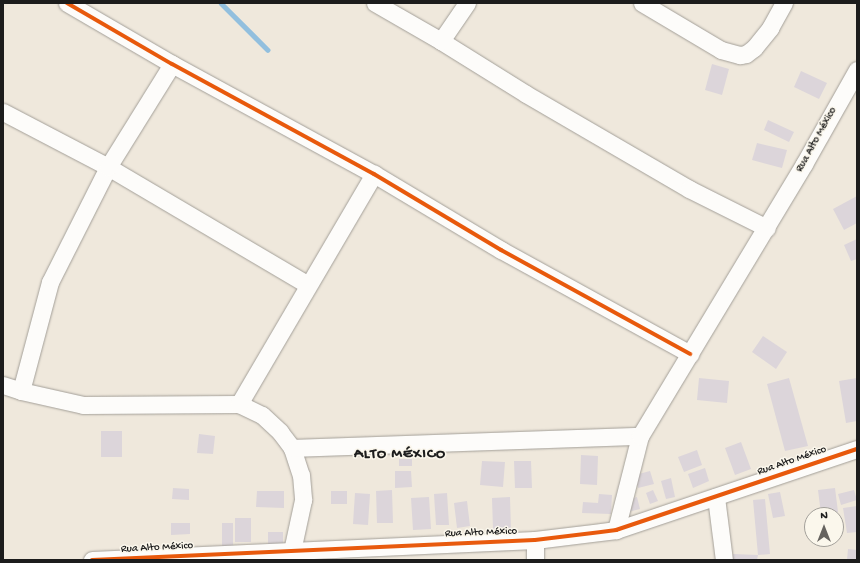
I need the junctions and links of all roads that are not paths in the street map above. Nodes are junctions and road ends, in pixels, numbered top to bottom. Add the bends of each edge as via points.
1 (67, 3) edge
2 (375, 3) edge
3 (467, 3) edge
4 (642, 3) edge
5 (784, 3) edge
6 (441, 41) junction
7 (172, 64) junction
8 (857, 70) edge
9 (3, 112) edge
10 (108, 167) junction
11 (374, 174) junction
12 (767, 228) junction
13 (307, 284) junction
14 (690, 354) junction
15 (3, 385) edge
16 (21, 391) junction
17 (239, 404) junction
18 (640, 436) junction
19 (292, 448) junction
20 (857, 449) edge
21 (716, 497) junction
22 (616, 530) junction
23 (535, 540) junction
24 (292, 551) junction
25 (272, 556) edge
26 (92, 560) edge
27 (535, 560) edge
28 (724, 560) edge

1 - 7 street
2 - 6 street
3 - 6 street
4 - 5 street via 721,50 740,54 746,54 754,48 770,28
6 - 12 street via 689,189
7 - 10 street
7 - 11 street
8 - 12 street, Rua Alto México
9 - 10 street
10 - 13 street
10 - 16 street via 50,282
11 - 13 street
11 - 14 street via 501,250
12 - 14 street, Rua Alto México
13 - 17 street
14 - 18 street, Rua Alto México
15 - 16 street
16 - 17 street via 83,405
17 - 19 street via 262,415
18 - 19 street
18 - 22 street, Rua Alto México
19 - 24 street via 301,475 303,500
20 - 21 street, Rua Alto México
21 - 22 street, Rua Alto México
21 - 28 street
22 - 23 street, Rua Alto México
23 - 24 street, Rua Alto México
23 - 27 street
24 - 25 street, Rua Alto México
25 - 26 street, Rua Alto México

